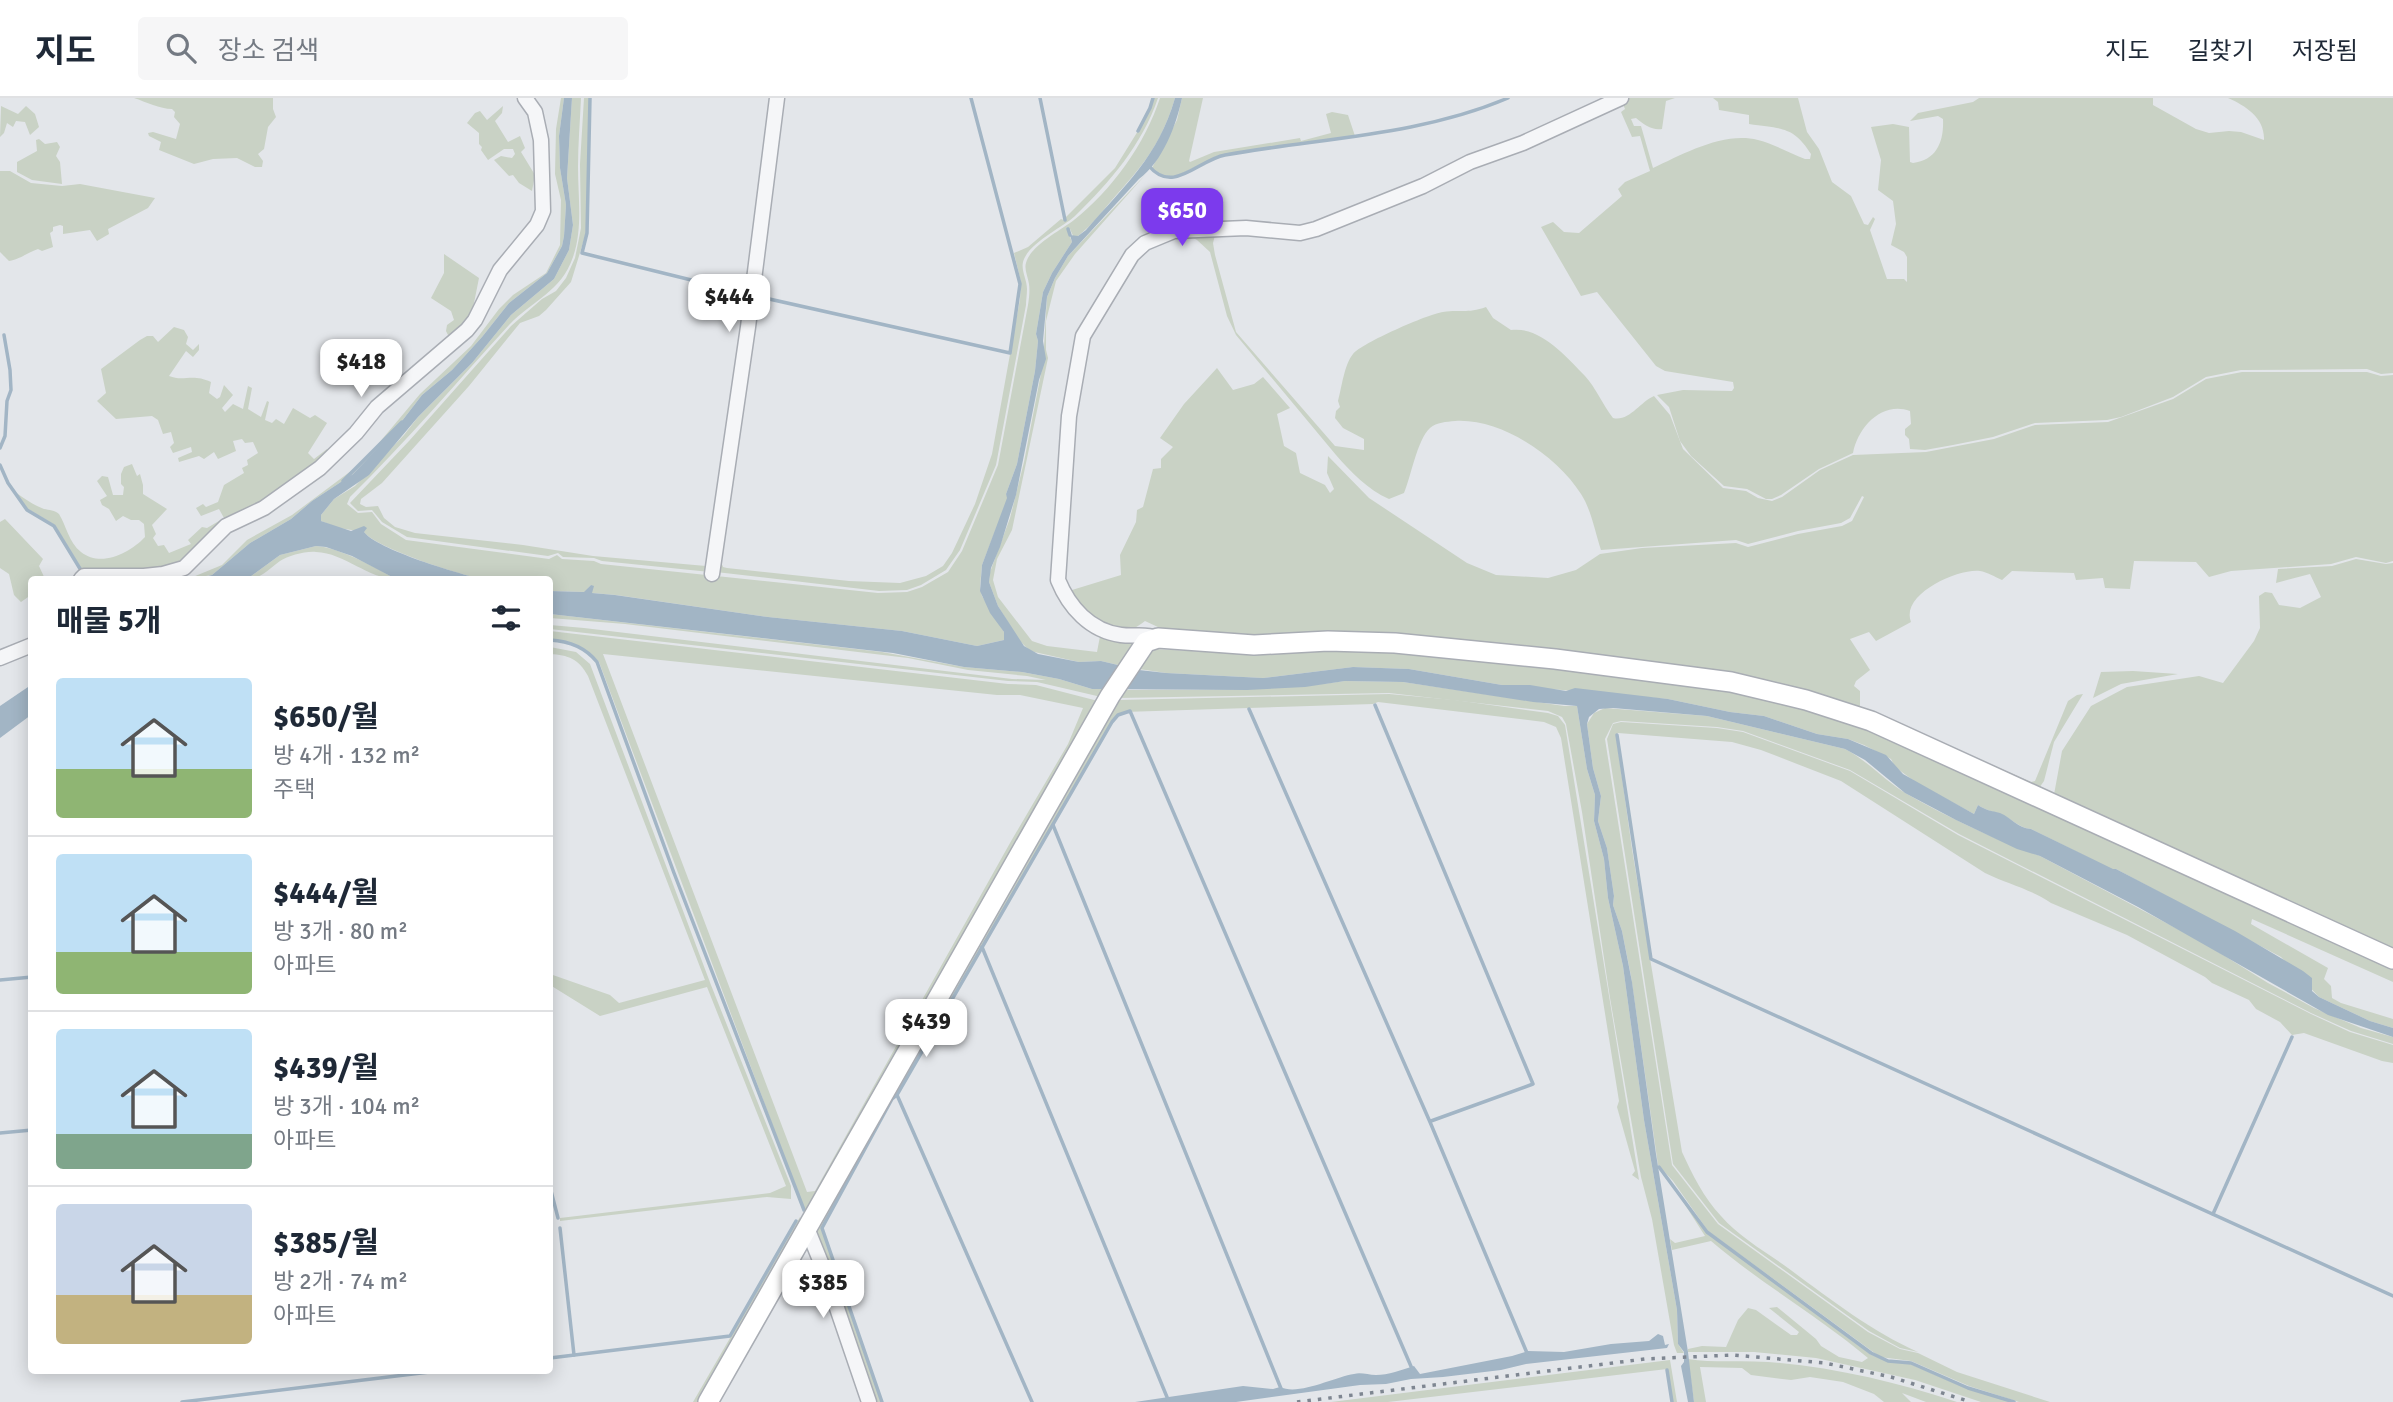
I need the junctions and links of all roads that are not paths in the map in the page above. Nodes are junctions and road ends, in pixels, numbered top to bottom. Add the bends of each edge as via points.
1 (525, 98) edge
2 (777, 98) edge
3 (1621, 98) edge
4 (712, 574) dead end
5 (84, 576) edge
6 (144, 576) edge
7 (144, 576) edge
8 (1158, 638) junction
9 (28, 647) edge
10 (0, 658) edge
11 (2393, 959) edge
12 (807, 1228) junction
13 (708, 1402) edge
14 (869, 1402) edge

1 - 6 street via 535,112 541,140 543,211 496,277 475,320 377,407 320,468 264,508 226,526 184,568
2 - 4 street
3 - 8 street via 1316,229 1300,233 1246,228 1174,231 1145,243 1132,255 1083,336 1069,416 1058,580 1070,604 1090,623 1118,635 1144,633
5 - 7 street
8 - 11 main road via 1254,645 1395,643 1731,682 1806,700 1871,721
8 - 12 main road via 1146,642 1110,696
9 - 10 street
12 - 13 main road
12 - 14 street

